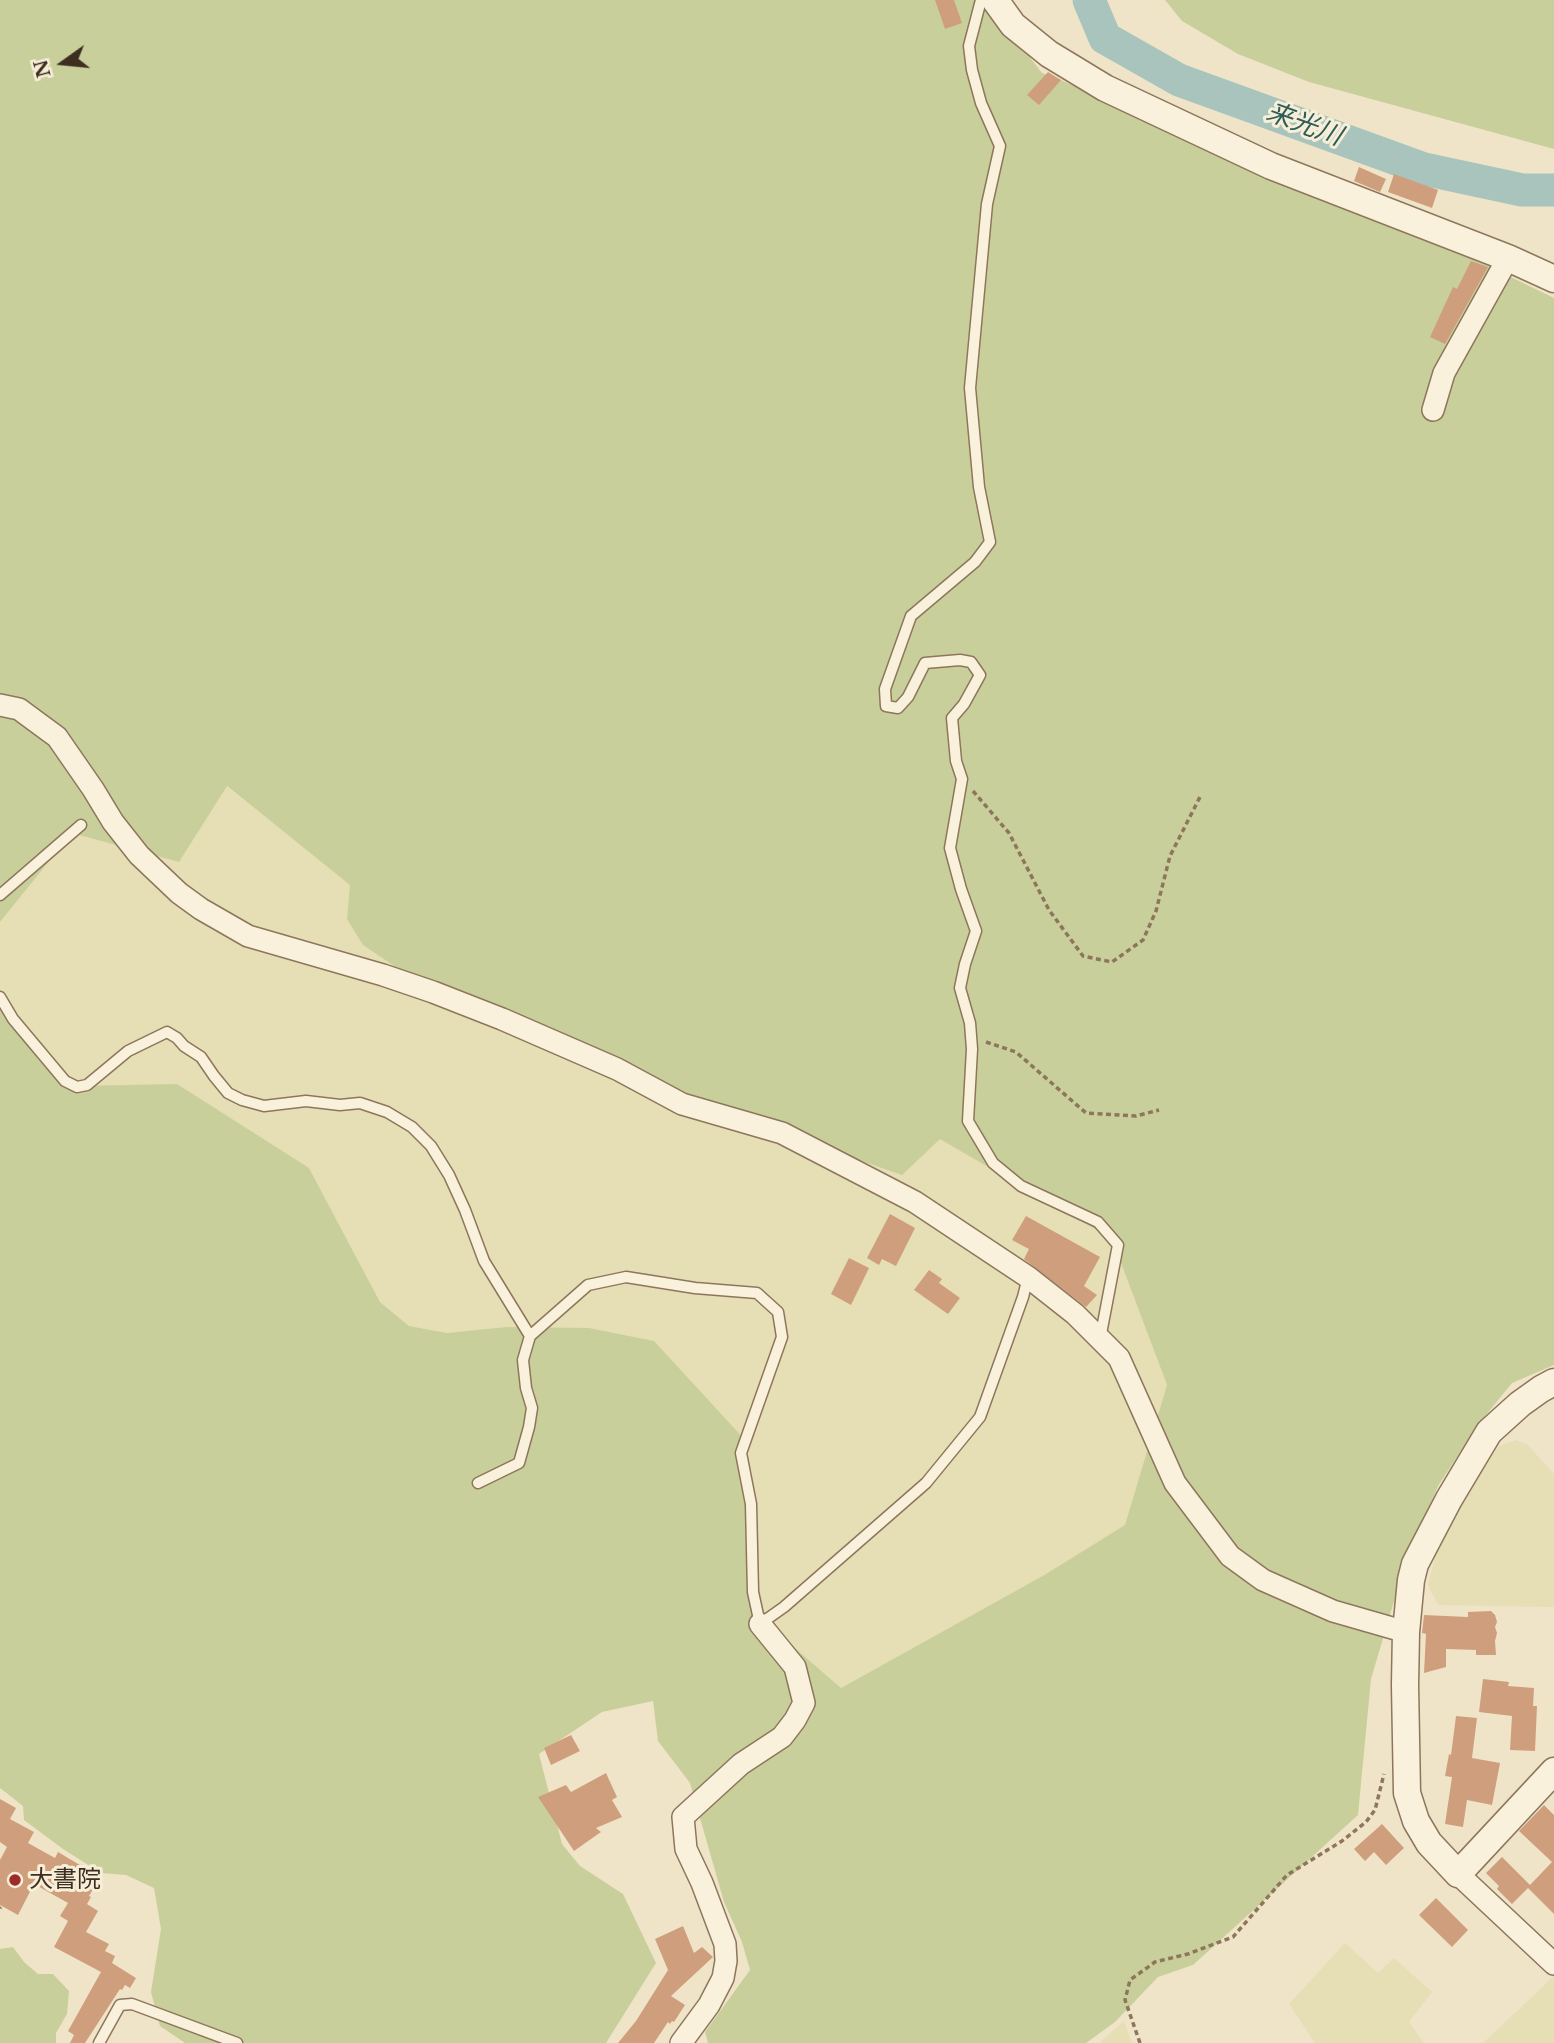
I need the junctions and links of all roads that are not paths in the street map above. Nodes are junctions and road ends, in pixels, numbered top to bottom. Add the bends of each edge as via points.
1 (981, 0) edge
2 (995, 0) edge
3 (1508, 258) junction
4 (1554, 279) edge
5 (1433, 410) dead end
6 (0, 705) edge
7 (81, 825) dead end
8 (0, 895) edge
9 (0, 997) edge
10 (1028, 1277) junction
11 (530, 1336) junction
12 (1100, 1339) junction
13 (1554, 1382) edge
14 (478, 1483) dead end
15 (760, 1624) junction
16 (1406, 1632) junction
17 (1553, 1776) edge
18 (1458, 1874) junction
19 (1554, 1965) edge
20 (99, 2043) edge
21 (237, 2043) edge
22 (681, 2043) edge

1 - 12 lane via 969,46 972,70 1000,146 987,204 970,388 979,487 990,542 975,562 911,616 885,690 886,706 898,708 908,697 925,663 971,662 980,676 952,718 962,779 950,848 976,931 960,988 972,1049 968,1121 993,1163 1021,1186 1098,1222 1118,1245
2 - 3 street via 1013,25 1049,54 1105,88 1271,166
3 - 4 street
3 - 5 street via 1444,373
6 - 10 street via 19,709 57,737 139,855 179,893 248,936 433,992 617,1069 682,1104 782,1133 915,1202
7 - 8 lane
9 - 11 lane via 65,1081 77,1087 87,1085 128,1051 167,1031 201,1057 228,1093 242,1100 264,1105 360,1103 412,1127 449,1175 484,1261
10 - 12 street
10 - 15 lane via 980,1418 926,1483
11 - 14 lane via 523,1360 532,1408 519,1462
11 - 15 lane via 588,1285 626,1277 758,1293 778,1312 782,1336 741,1452 751,1504 753,1592
12 - 16 street via 1119,1358 1175,1483 1230,1556 1263,1580 1333,1611
13 - 16 street via 1489,1432 1449,1499 1415,1564
15 - 22 street via 795,1667 804,1703 782,1737 741,1764 683,1817 686,1849 725,1944 726,1961 709,2005
16 - 18 street via 1407,1793 1429,1843
17 - 18 street
18 - 19 street
20 - 21 lane via 120,2005 132,2004

